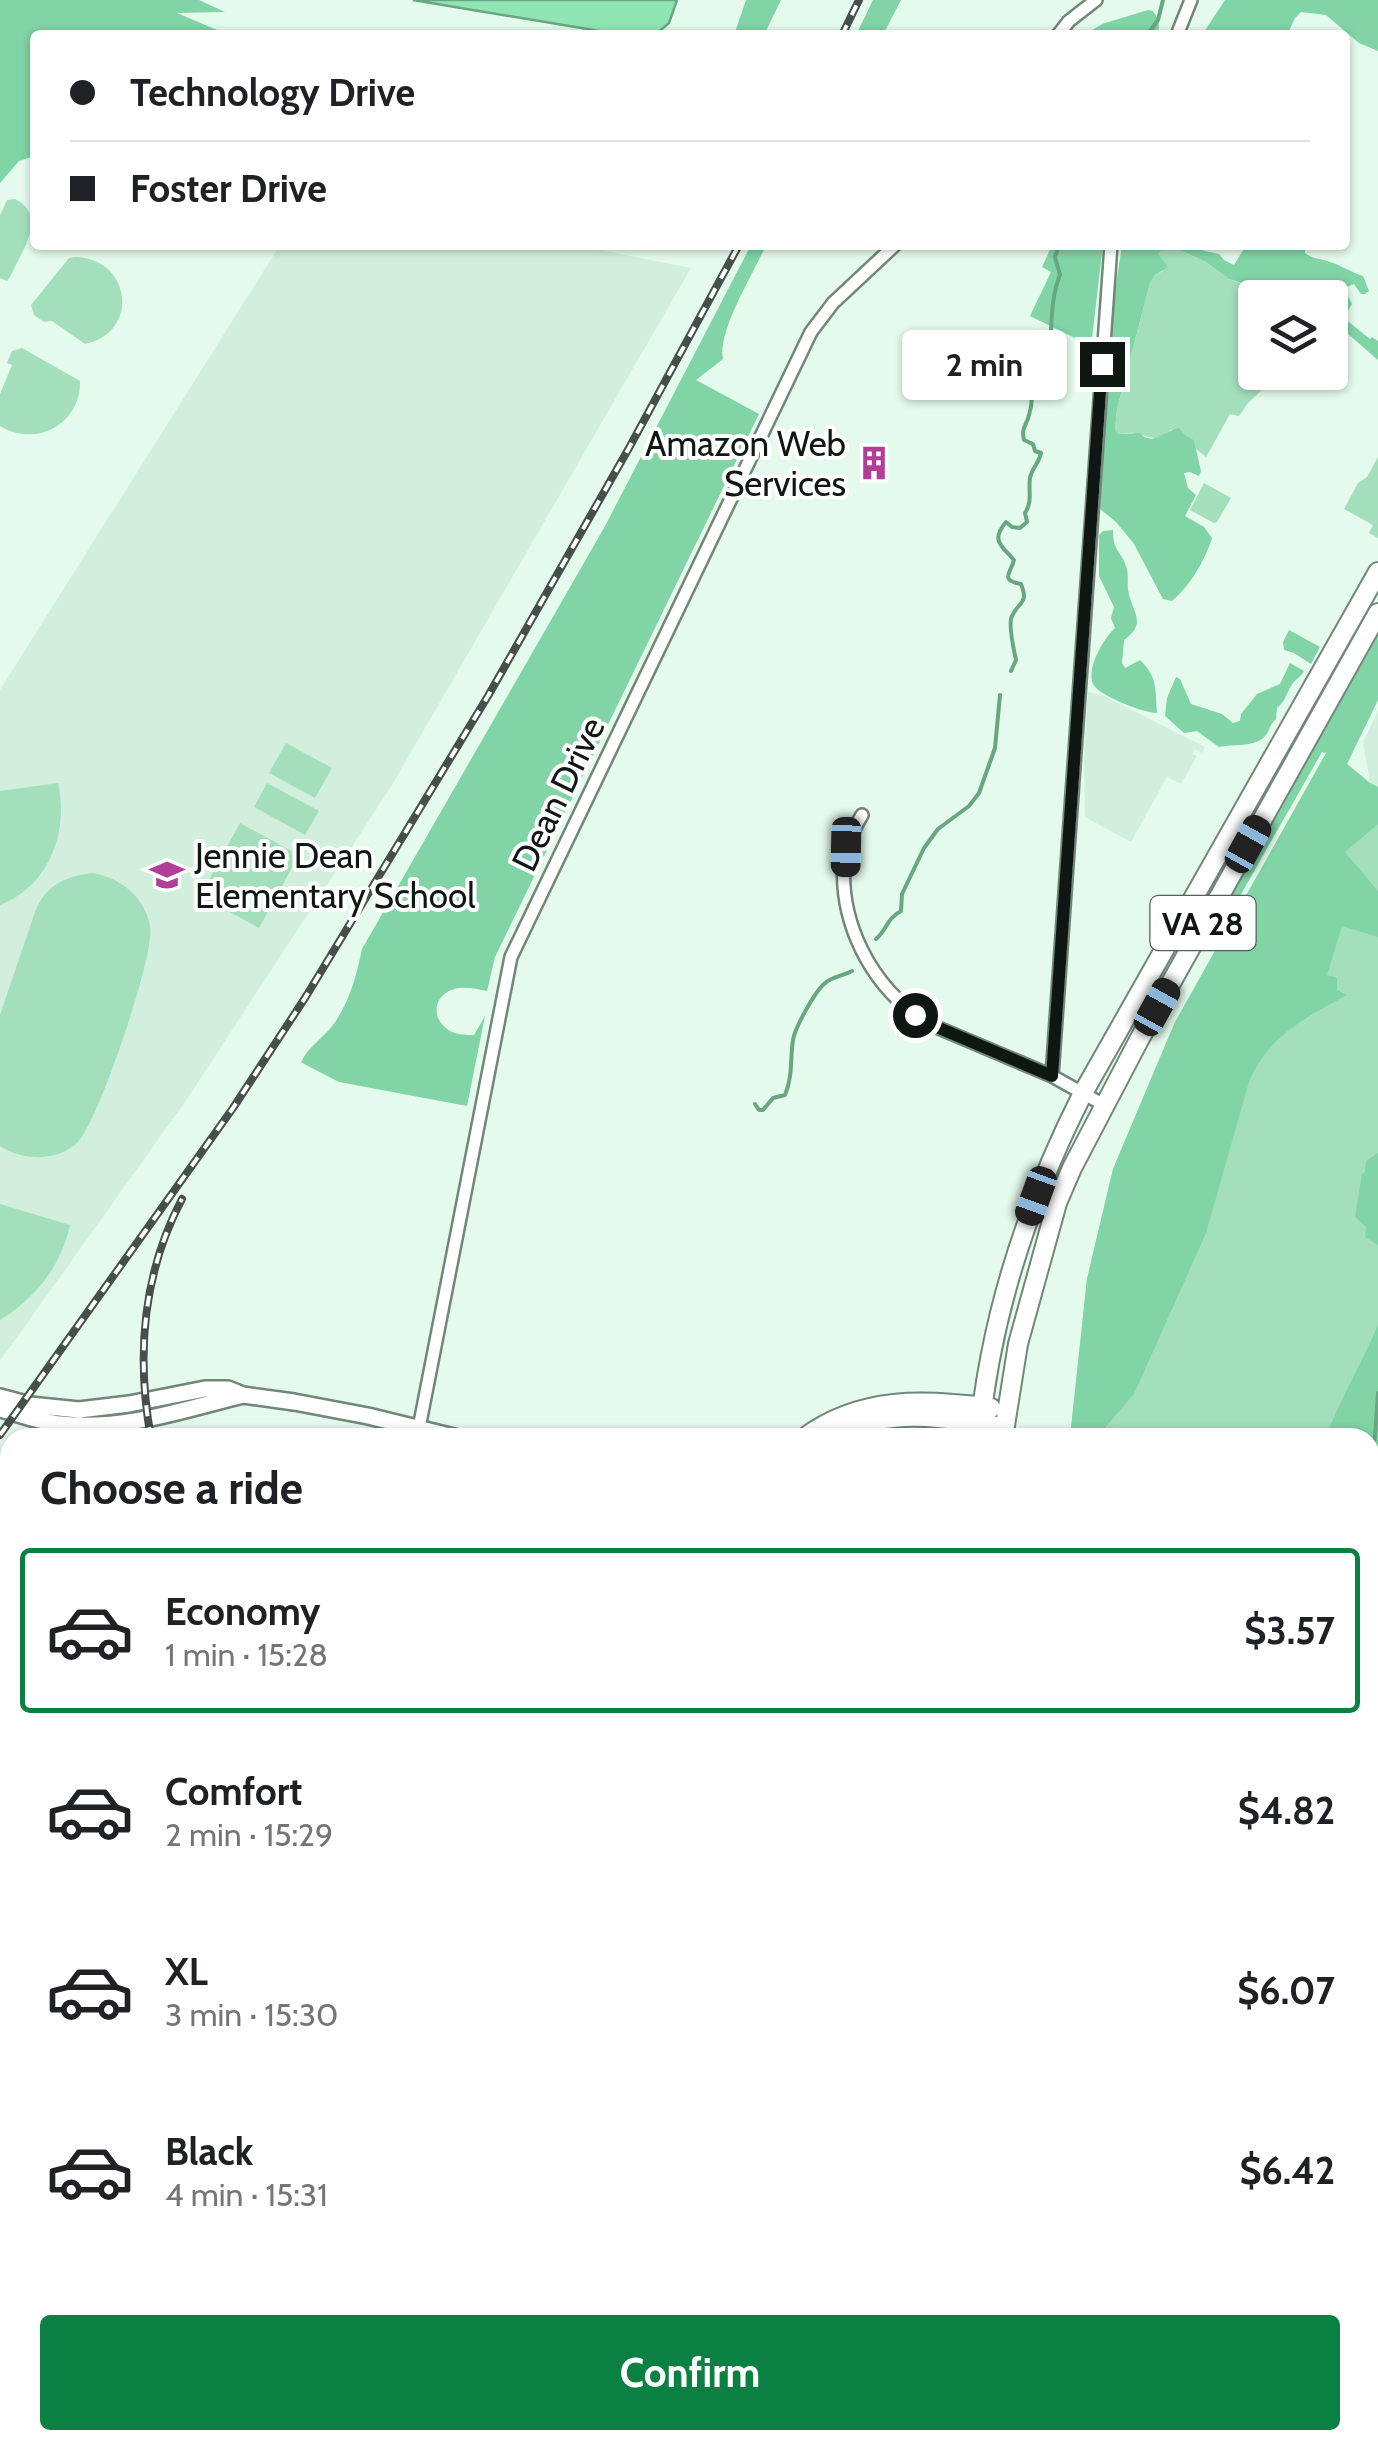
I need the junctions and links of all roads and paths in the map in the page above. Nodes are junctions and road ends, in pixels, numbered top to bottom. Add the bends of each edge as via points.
1 (1096, 0) edge
2 (1191, 0) edge
3 (1062, 30) edge
4 (1179, 30) edge
5 (891, 250) edge
6 (1111, 250) edge
7 (1378, 572) edge
8 (1378, 613) edge
9 (862, 815) dead end
10 (1052, 1076) junction
11 (1083, 1094) junction
12 (1104, 1105) junction
13 (243, 1395) junction
14 (0, 1397) edge
15 (0, 1409) edge
16 (980, 1423) edge
17 (1005, 1425) edge
18 (419, 1428) joint
19 (818, 1428) edge
20 (852, 1428) edge

1 - 3 street
2 - 4 street
5 - 18 street, Dean Drive via 811,332 511,957
6 - 10 street
7 - 11 highway, VA 28
8 - 12 highway, VA 28
9 - 10 street via 846,847 845,890 849,918 872,970 929,1024
10 - 11 street
11 - 12 street
11 - 16 highway, VA 28 via 1008,1274
12 - 17 highway, VA 28 via 1057,1203 1018,1344
13 - 14 main road via 205,1388 79,1410
13 - 15 main road via 112,1424 59,1424
13 - 18 main road
16 - 17 highway
16 - 19 highway via 904,1402 874,1405
16 - 20 highway via 921,1415

